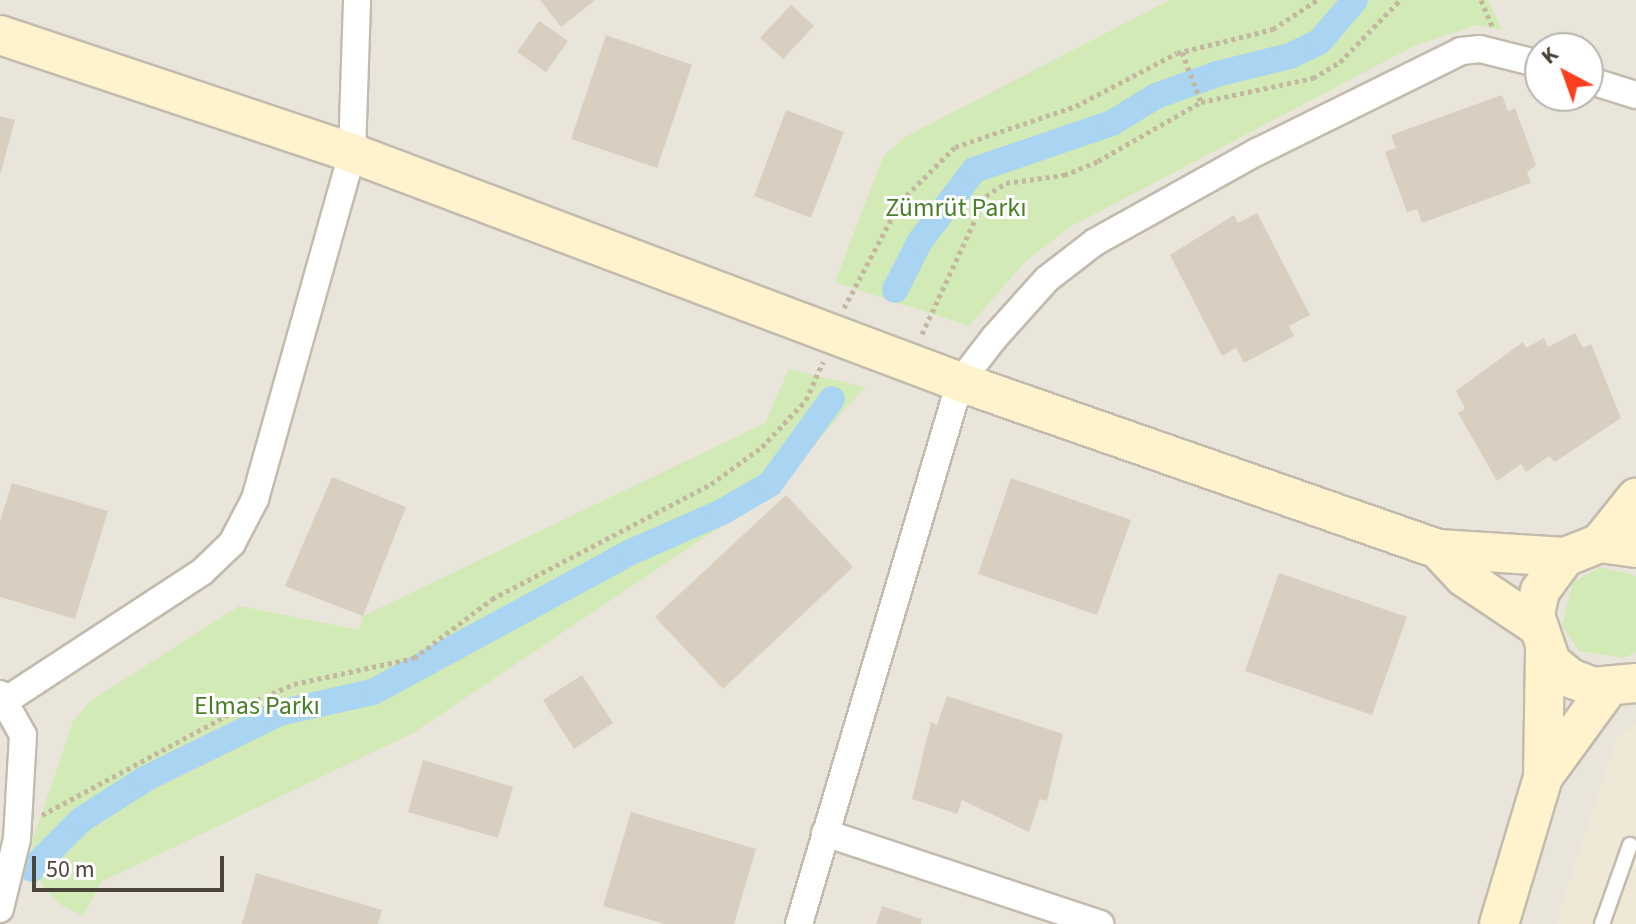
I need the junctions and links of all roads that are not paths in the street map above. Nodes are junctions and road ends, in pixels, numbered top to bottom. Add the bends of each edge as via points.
1 (357, 0) edge
2 (0, 35) edge
3 (1524, 60) edge
4 (1604, 85) edge
5 (1636, 95) edge
6 (352, 153) junction
7 (960, 382) junction
8 (1636, 498) edge
9 (1438, 549) junction
10 (1600, 550) edge
11 (1541, 638) junction
12 (1622, 685) edge
13 (4, 696) edge
14 (1543, 777) junction
15 (825, 833) junction
16 (1630, 845) dead end
17 (0, 909) edge
18 (799, 924) edge
19 (1100, 924) edge
20 (1499, 924) edge
21 (1602, 924) edge

1 - 6 street
2 - 6 street
3 - 7 street via 1480,49 1461,51 1154,207 1047,279
4 - 5 street
6 - 7 street
6 - 13 street via 295,375 255,499 232,543 202,572
7 - 9 street
7 - 15 street
8 - 10 street
9 - 10 street
9 - 11 street via 1464,577
10 - 11 street via 1540,591
11 - 12 street via 1570,678
11 - 14 street
12 - 14 street
13 - 17 street via 23,735 18,829
14 - 20 street
15 - 18 street
15 - 19 street
16 - 21 lane

